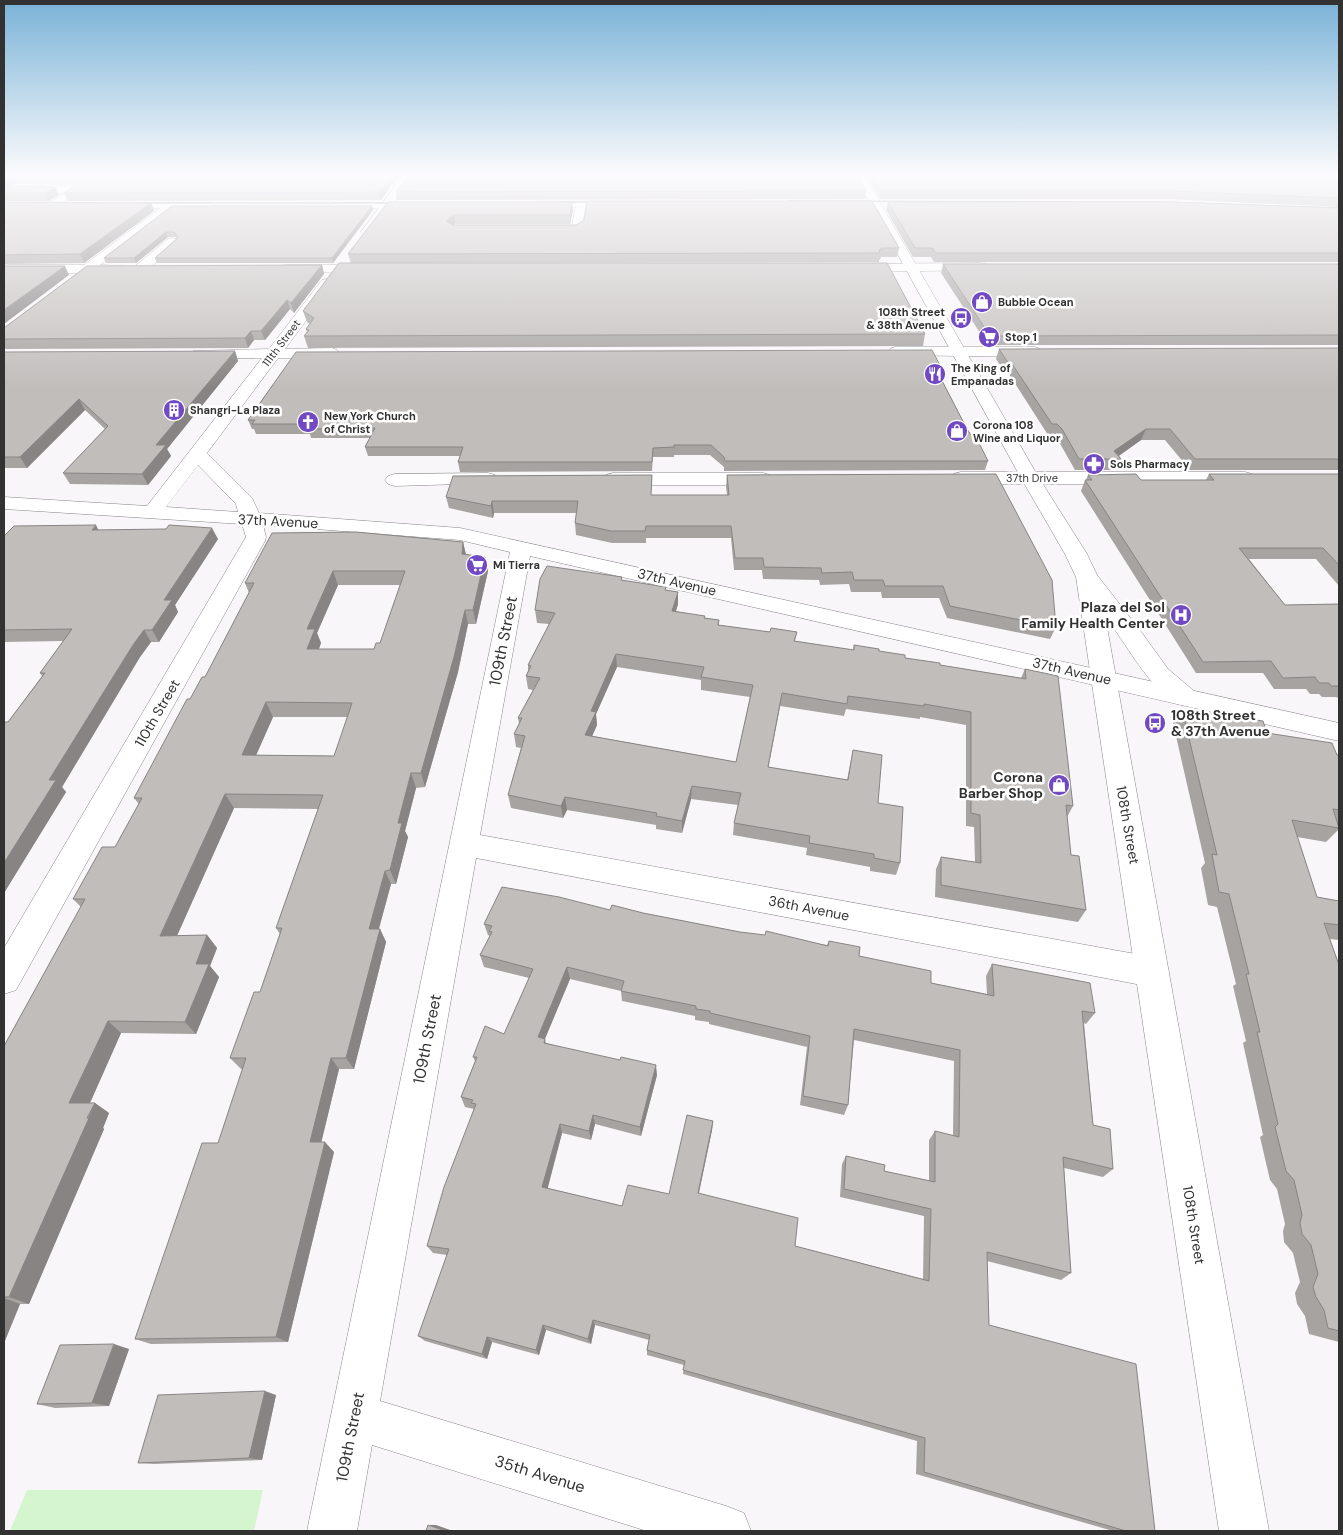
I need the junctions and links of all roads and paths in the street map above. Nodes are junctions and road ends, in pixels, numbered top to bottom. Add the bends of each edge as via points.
1 (119, 245) edge
2 (169, 245) edge
3 (895, 245) edge
4 (348, 256) edge
5 (840, 268) edge
6 (910, 268) junction
7 (991, 268) edge
8 (87, 269) junction
9 (140, 269) junction
10 (160, 269) edge
11 (267, 269) edge
12 (338, 269) junction
13 (384, 269) edge
14 (4, 270) edge
15 (72, 280) edge
16 (876, 352) edge
17 (960, 352) junction
18 (1052, 352) edge
19 (274, 353) junction
20 (342, 353) edge
21 (180, 354) edge
22 (197, 453) junction
23 (780, 478) edge
24 (938, 478) edge
25 (1030, 478) junction
26 (1267, 478) edge
27 (503, 479) edge
28 (592, 479) edge
29 (395, 480) dead end
30 (12, 503) edge
31 (152, 512) junction
32 (250, 519) junction
33 (4, 522) edge
34 (521, 547) junction
35 (1087, 577) junction
36 (1103, 679) junction
37 (1185, 698) junction
38 (1339, 732) edge
39 (465, 844) junction
40 (1152, 972) junction
41 (4, 979) edge
42 (354, 1416) junction
43 (332, 1531) edge
44 (726, 1531) edge
45 (1244, 1531) edge

1 - 8 street
2 - 9 street
3 - 6 street, 108th Street
4 - 12 street, 111th Street
5 - 6 street
6 - 7 street
6 - 17 street, 108th Street
8 - 9 street
8 - 14 street
8 - 15 street
9 - 10 street
11 - 12 street
12 - 13 street
12 - 19 street, 111th Street
16 - 17 street
17 - 18 street
17 - 25 street, 108th Street
19 - 20 street
19 - 21 street
19 - 22 street, 111th Street
22 - 31 street, 111th Street
22 - 32 street, 110th Street via 245,502
23 - 28 street
24 - 25 street, 37th Drive
25 - 26 street, 37th Drive
25 - 35 street, 108th Street
27 - 29 street
30 - 31 street, 37th Avenue
30 - 33 street
31 - 32 street, 37th Avenue
32 - 34 street, 37th Avenue via 423,530
32 - 41 street, 110th Street via 255,541
34 - 36 street, 37th Avenue
34 - 39 street, 109th Street
35 - 36 street, 108th Street
35 - 37 street via 1159,675
36 - 37 street, 37th Avenue
36 - 40 street, 108th Street
37 - 38 street, 37th Avenue
39 - 40 street, 36th Avenue
39 - 42 street, 109th Street
40 - 45 street, 108th Street
42 - 43 street, 109th Street
42 - 44 street, 35th Avenue

